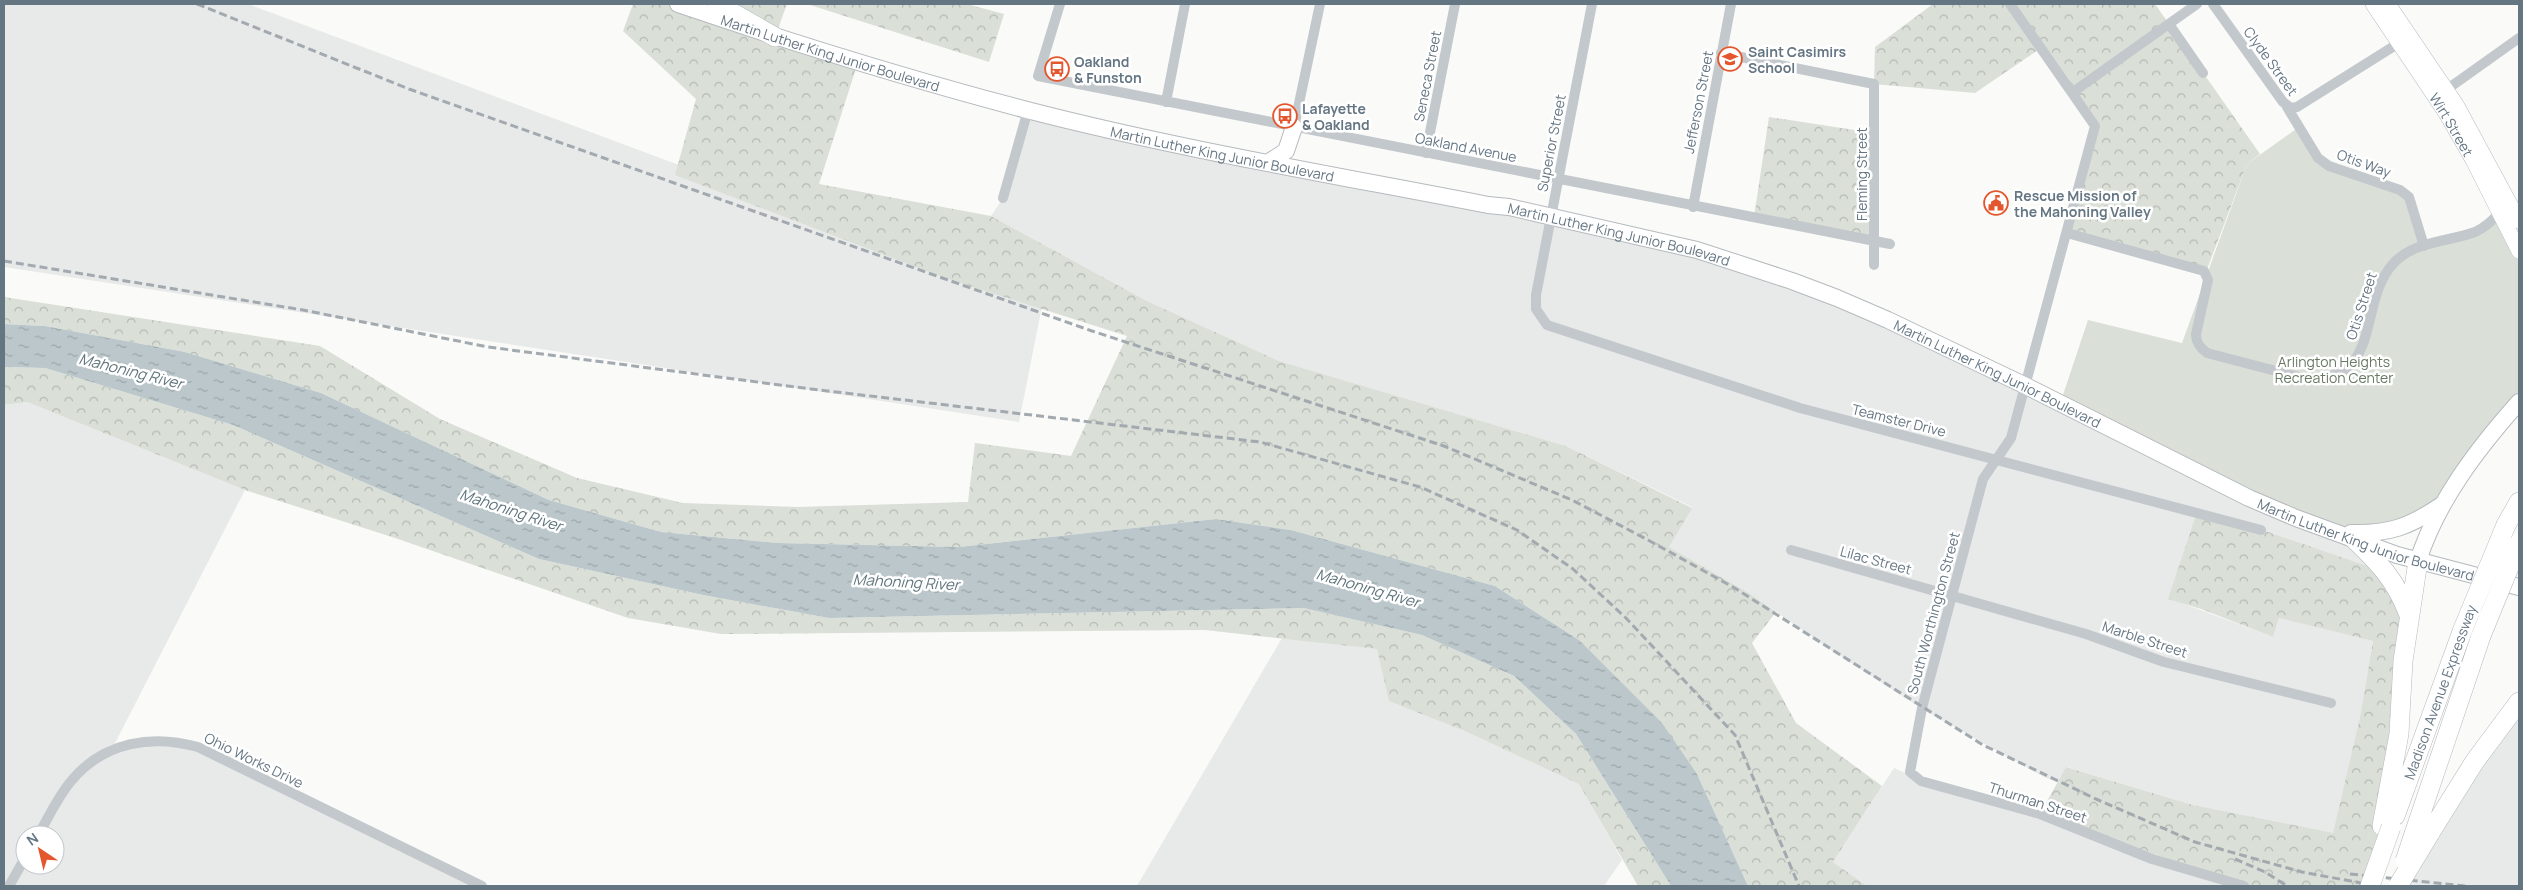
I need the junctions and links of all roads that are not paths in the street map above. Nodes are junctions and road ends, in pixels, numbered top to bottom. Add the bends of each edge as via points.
1 (678, 4) edge
2 (717, 4) edge
3 (1060, 4) edge
4 (1185, 4) edge
5 (1320, 4) edge
6 (1455, 4) edge
7 (1592, 4) edge
8 (1731, 4) edge
9 (2010, 4) edge
10 (2198, 4) edge
11 (2213, 4) edge
12 (2373, 4) edge
13 (2388, 4) edge
14 (2169, 24) junction
15 (775, 37) junction
16 (2519, 38) edge
17 (2399, 43) junction
18 (1721, 54) junction
19 (2202, 73) dead end
20 (2446, 90) junction
21 (2073, 92) junction
22 (1166, 102) junction
23 (2289, 108) junction
24 (1028, 110) junction
25 (1294, 127) junction
26 (1426, 153) junction
27 (1269, 162) junction
28 (1558, 179) junction
29 (1003, 198) dead end
30 (2510, 206) edge
31 (1693, 207) junction
32 (1551, 216) junction
33 (2519, 221) edge
34 (2067, 233) junction
35 (1874, 241) junction
36 (1890, 244) dead end
37 (2424, 246) junction
38 (2519, 251) edge
39 (1874, 265) dead end
40 (1539, 316) joint
41 (2026, 386) junction
42 (2519, 394) edge
43 (2519, 402) edge
44 (2505, 418) junction
45 (1996, 460) junction
46 (2519, 502) edge
47 (2442, 504) junction
48 (2261, 530) dead end
49 (2346, 536) junction
50 (2519, 542) edge
51 (1791, 550) dead end
52 (2418, 561) junction
53 (2519, 587) edge
54 (1953, 595) junction
55 (2409, 615) junction
56 (2519, 702) edge
57 (2331, 703) dead end
58 (1914, 777) joint
59 (44, 825) edge
60 (2386, 826) junction
61 (2422, 834) junction
62 (15, 875) edge
63 (9, 886) edge
64 (482, 886) edge
65 (2244, 886) edge
66 (2369, 886) edge
67 (2398, 886) edge

1 - 15 main road, Martin Luther King Junior Boulevard
2 - 15 highway
3 - 22 street, Oakland Avenue via 1038,76
4 - 22 street
5 - 25 street
6 - 26 street, Seneca Street
7 - 28 street, Superior Street
8 - 18 street, Jefferson Street
9 - 21 street, South Worthington Street
10 - 14 street
11 - 23 street, Clyde Street
12 - 17 main road, Wirt Street
13 - 20 main road, Wirt Street
14 - 19 street
14 - 21 street
15 - 24 main road, Martin Luther King Junior Boulevard
16 - 20 street
17 - 23 street via 2297,107
17 - 30 main road, Wirt Street via 2473,160
18 - 31 street, Jefferson Street
18 - 35 street, Fleming Street via 1874,84
20 - 30 main road, Wirt Street via 2484,153
21 - 34 street, South Worthington Street via 2095,126
22 - 25 street, Oakland Avenue
23 - 37 street, Otis Way via 2318,158 2329,166 2400,190 2409,197
24 - 27 main road, Martin Luther King Junior Boulevard
24 - 29 street
25 - 26 street, Oakland Avenue
25 - 27 main road via 1286,151
26 - 28 street, Oakland Avenue
27 - 32 main road, Martin Luther King Junior Boulevard
28 - 31 street, Oakland Avenue
28 - 32 street, Superior Street
30 - 33 main road, Wirt Street
30 - 37 street, Otis Street via 2477,231
30 - 38 main road, Wirt Street
31 - 35 street, Oakland Avenue
32 - 40 street, Superior Street via 1536,295
32 - 41 main road, Martin Luther King Junior Boulevard via 1673,244 1792,281 1888,320
34 - 37 street, Otis Street via 2204,271 2208,280 2196,334 2201,348 2207,353 2316,379 2334,375 2354,360 2364,344 2387,272 2404,254
34 - 41 street, South Worthington Street
35 - 36 street, Oakland Avenue
35 - 39 street, Fleming Street
40 - 45 street, Teamster Drive via 1554,329 1728,386
41 - 45 street, South Worthington Street via 2011,438
41 - 49 main road, Martin Luther King Junior Boulevard via 2249,498
42 - 44 main road
43 - 44 main road
44 - 47 main road
45 - 48 street, Teamster Drive
45 - 54 street, South Worthington Street via 1983,479
46 - 60 highway, Madison Avenue Expressway, bridge via 2506,525 2463,629
47 - 49 main road via 2412,524 2398,529
47 - 52 main road
49 - 52 main road, Martin Luther King Junior Boulevard
49 - 55 highway via 2388,573
50 - 61 highway, Madison Avenue Expressway, bridge via 2481,636
51 - 54 street, Lilac Street
52 - 53 main road, Martin Luther King Junior Boulevard
52 - 55 highway
54 - 57 street, Marble Street via 2086,634 2164,662
54 - 58 street, South Worthington Street via 1910,765
55 - 60 highway via 2399,734
56 - 61 highway
58 - 65 street, Thurman Street via 2040,814 2152,859
59 - 64 street, Ohio Works Drive via 62,794 84,768 130,743 165,740 198,747
60 - 66 highway, Madison Avenue Expressway, bridge
61 - 67 highway, bridge
62 - 63 street

